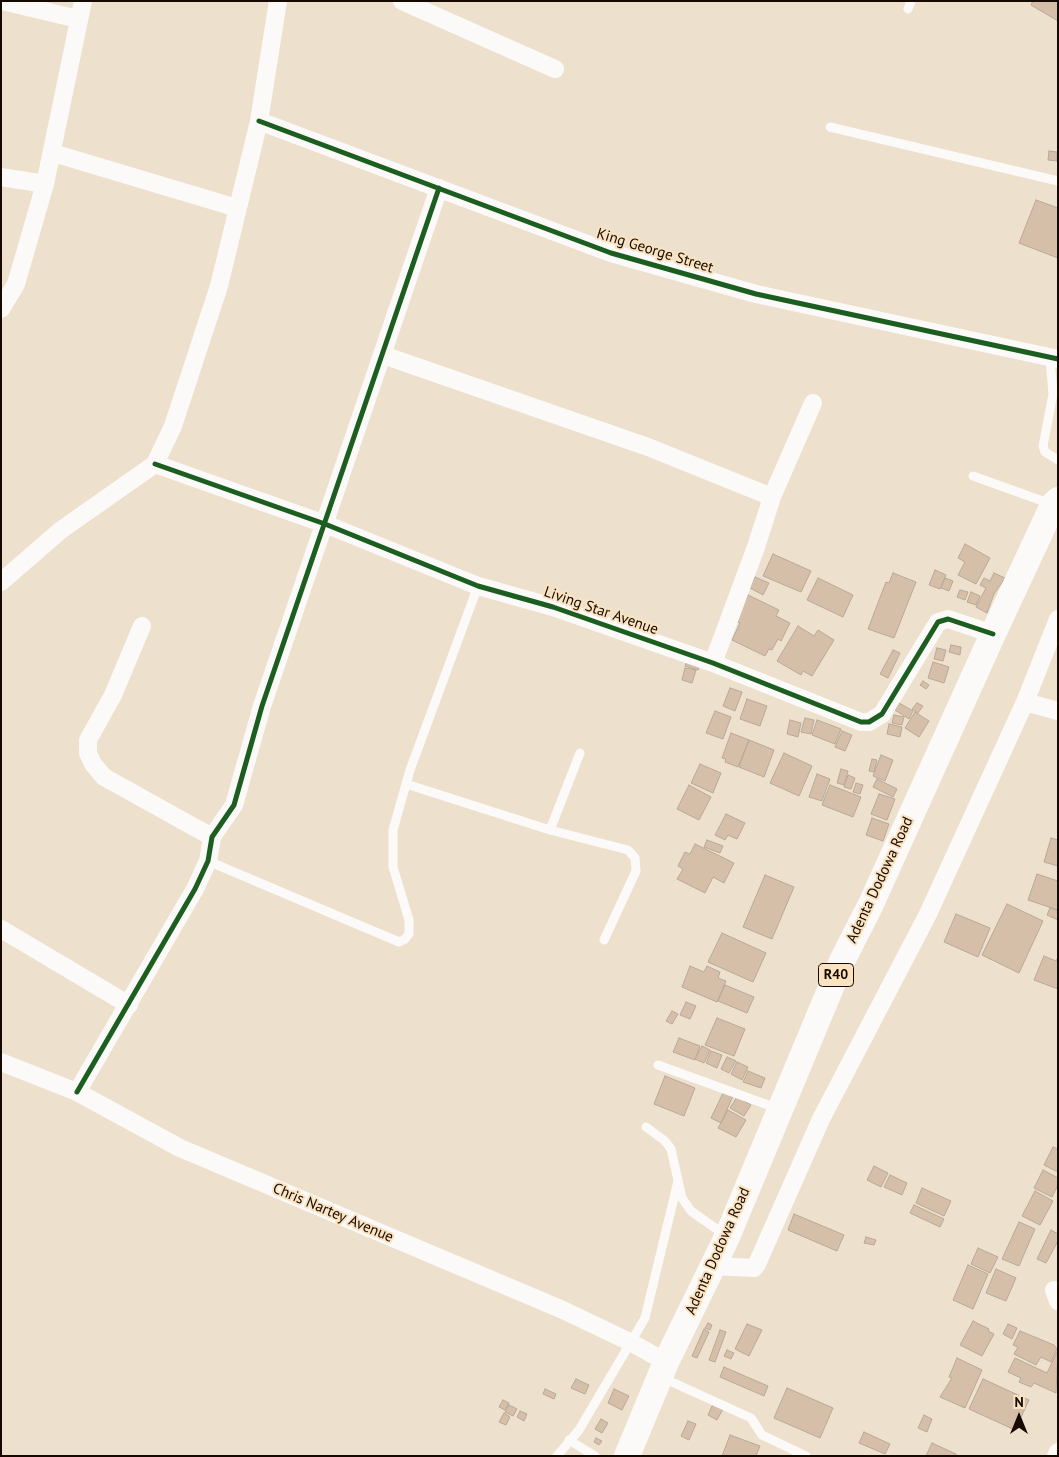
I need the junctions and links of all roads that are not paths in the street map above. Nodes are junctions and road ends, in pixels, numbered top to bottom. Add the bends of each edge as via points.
1 (2, 1) edge
2 (83, 1) edge
3 (278, 1) edge
4 (402, 1) edge
5 (78, 19) junction
6 (555, 69) dead end
7 (259, 121) junction
8 (830, 128) dead end
9 (53, 154) junction
10 (1, 177) edge
11 (1058, 181) edge
12 (46, 184) junction
13 (439, 188) junction
14 (237, 208) junction
15 (1, 308) edge
16 (383, 355) junction
17 (1054, 358) edge
18 (813, 404) dead end
19 (1058, 460) edge
20 (155, 464) junction
21 (972, 476) dead end
22 (772, 498) junction
23 (1056, 503) edge
24 (325, 524) junction
25 (1, 582) edge
26 (478, 586) junction
27 (1058, 619) edge
28 (142, 626) dead end
29 (993, 634) junction
30 (713, 663) junction
31 (1024, 702) junction
32 (1058, 711) edge
33 (580, 753) dead end
34 (406, 784) junction
35 (550, 830) junction
36 (212, 837) junction
37 (208, 861) junction
38 (1, 929) edge
39 (604, 940) dead end
40 (129, 1005) junction
41 (1, 1062) edge
42 (658, 1065) dead end
43 (77, 1092) junction
44 (779, 1109) junction
45 (646, 1127) dead end
46 (678, 1181) junction
47 (727, 1237) junction
48 (712, 1266) junction
49 (632, 1342) junction
50 (664, 1369) junction
51 (569, 1440) junction
52 (1058, 1452) edge
53 (558, 1456) edge
54 (596, 1456) edge
55 (627, 1456) edge
56 (806, 1456) edge
57 (1056, 1456) edge

1 - 5 street
2 - 5 street
3 - 7 street
4 - 6 street
5 - 9 street
7 - 13 street, King George Street
7 - 14 street
8 - 11 lane
9 - 12 street
9 - 14 street
10 - 12 street
12 - 15 street via 16,284
13 - 16 street
13 - 17 street, King George Street via 610,253 747,291
14 - 20 street via 216,295 173,426
16 - 22 street via 648,447
16 - 24 street
17 - 19 lane via 1053,394 1043,446 1045,452
18 - 22 street
20 - 24 street, Living Star Avenue
20 - 25 street via 61,530
21 - 23 lane
22 - 30 street
23 - 29 main road, Adenta Dodowa Road / R40
24 - 26 street, Living Star Avenue
24 - 36 street via 262,706 234,805
26 - 30 street, Living Star Avenue via 553,607
26 - 34 lane
27 - 31 street
28 - 36 street via 113,695 88,740 88,753 104,776
29 - 30 street, Living Star Avenue via 948,620 938,622 882,714 869,722 861,722
29 - 44 main road, Adenta Dodowa Road / R40 via 842,961
31 - 32 street
31 - 48 street via 928,914 821,1119 758,1264 754,1268
33 - 35 lane
34 - 35 lane
34 - 37 lane via 393,830 393,867 409,920 409,934 399,942
35 - 39 lane via 628,850 635,858 636,870
36 - 37 street
37 - 40 street
38 - 40 street
40 - 43 street
41 - 43 street, Chris Nartey Avenue
42 - 44 lane
43 - 49 street, Chris Nartey Avenue via 180,1148 564,1310
44 - 47 main road, Adenta Dodowa Road / R40
45 - 46 lane via 665,1140 671,1149
46 - 47 lane via 682,1198 691,1211
46 - 49 lane via 645,1318
47 - 48 main road, Adenta Dodowa Road / R40
48 - 50 main road, Adenta Dodowa Road / R40
49 - 50 street, Chris Nartey Avenue
49 - 51 lane via 579,1430
50 - 55 main road, Adenta Dodowa Road / R40
50 - 56 lane via 751,1418 762,1435
51 - 53 lane
51 - 54 lane
52 - 57 street

